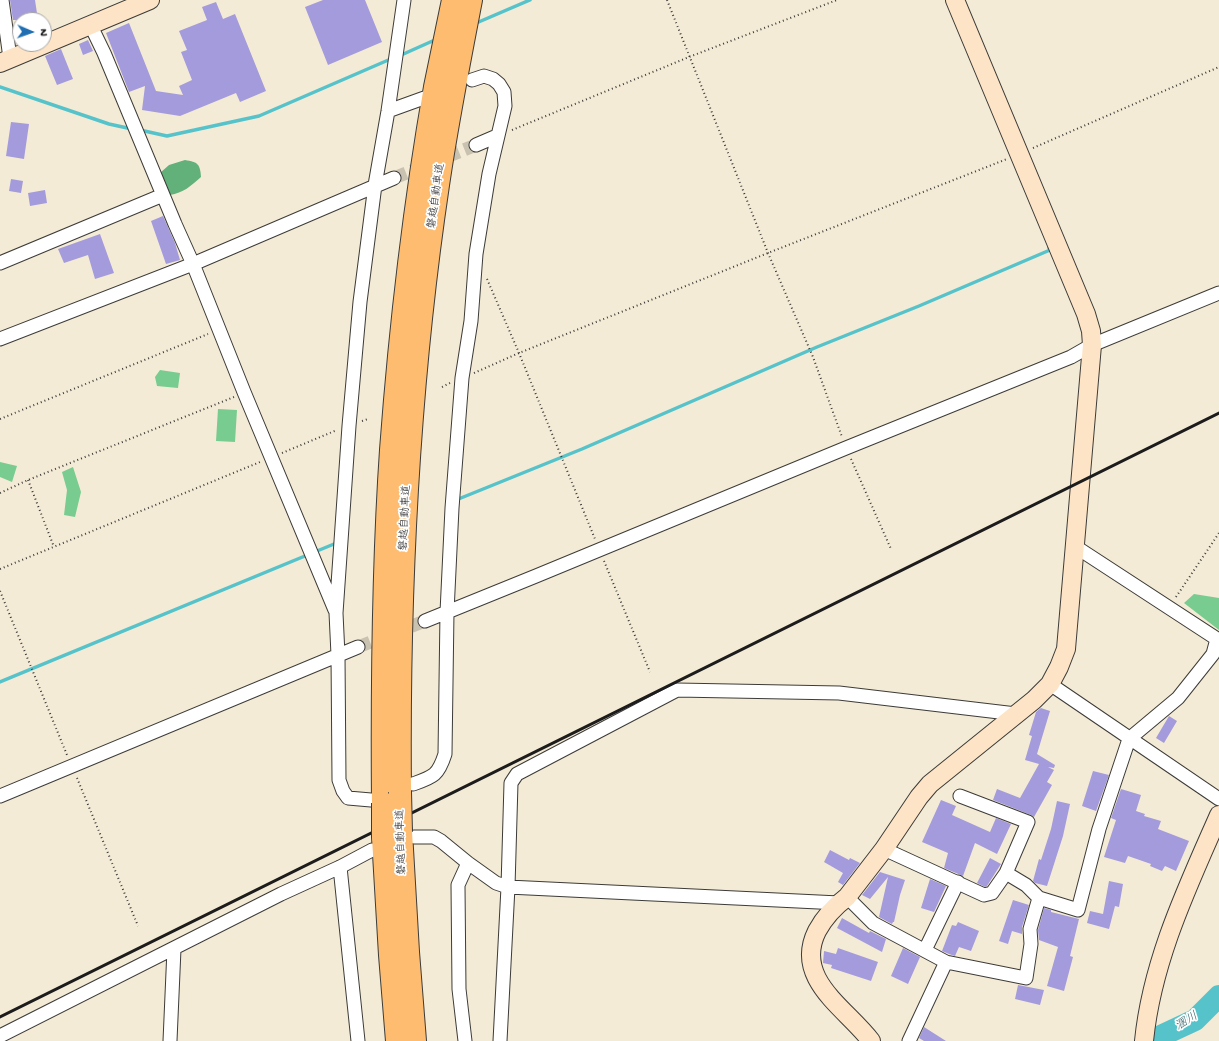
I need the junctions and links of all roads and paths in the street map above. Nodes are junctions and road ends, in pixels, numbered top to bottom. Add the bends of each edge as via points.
1 (2, 0) edge
2 (150, 0) edge
3 (404, 0) edge
4 (448, 0) edge
5 (453, 0) edge
6 (472, 0) edge
7 (478, 0) edge
8 (667, 0) edge
9 (837, 0) edge
10 (955, 0) edge
11 (90, 24) junction
12 (443, 52) junction
13 (689, 57) junction
14 (5, 61) edge
15 (1219, 68) edge
16 (447, 86) junction
17 (388, 110) junction
18 (497, 136) junction
19 (476, 145) tunnel mouth
20 (1019, 154) junction
21 (1003, 161) dead end
22 (394, 178) tunnel mouth
23 (375, 185) junction
24 (163, 195) junction
25 (768, 253) junction
26 (476, 254) junction
27 (0, 263) edge
28 (192, 264) junction
29 (1219, 293) edge
30 (218, 329) junction
31 (0, 339) edge
32 (1092, 345) junction
33 (519, 353) junction
34 (813, 357) dead end
35 (462, 378) junction
36 (244, 392) junction
37 (0, 419) edge
38 (368, 419) dead end
39 (349, 426) junction
40 (271, 458) junction
41 (28, 480) junction
42 (0, 493) edge
43 (1219, 533) edge
44 (54, 547) junction
45 (1076, 547) junction
46 (600, 550) junction
47 (0, 569) edge
48 (0, 591) edge
49 (1169, 608) junction
50 (447, 612) junction
51 (336, 613) junction
52 (425, 621) tunnel mouth
53 (358, 647) tunnel mouth
54 (338, 656) junction
55 (650, 672) dead end
56 (1050, 684) junction
57 (1016, 714) junction
58 (1129, 739) junction
59 (72, 766) junction
60 (392, 795) junction
61 (0, 796) edge
62 (960, 796) dead end
63 (1219, 799) edge
64 (1219, 815) edge
65 (393, 839) junction
66 (884, 849) junction
67 (468, 863) junction
68 (340, 867) junction
69 (1006, 873) junction
70 (958, 882) junction
71 (508, 887) junction
72 (1039, 898) junction
73 (843, 900) junction
74 (138, 926) dead end
75 (174, 948) junction
76 (925, 950) junction
77 (946, 962) junction
78 (1145, 1034) edge
79 (0, 1036) edge
80 (170, 1041) edge
81 (358, 1041) edge
82 (397, 1041) edge
83 (415, 1041) edge
84 (465, 1041) edge
85 (500, 1041) edge
86 (871, 1041) edge
87 (909, 1041) edge

1 - 14 street
2 - 11 street
3 - 17 street
4 - 12 highway
5 - 12 highway, 磐越自動車道
6 - 16 highway, 磐越自動車道
7 - 16 highway
8 - 13 path
9 - 13 path
10 - 20 street
11 - 14 street
11 - 24 street
12 - 16 highway, 磐越自動車道
13 - 18 path
13 - 25 path
15 - 20 path
16 - 17 street
16 - 18 street via 484,76 499,84 504,92 505,106
16 - 60 highway, 磐越自動車道 via 409,449 401,619 400,707
17 - 23 street
18 - 19 street
18 - 26 street
20 - 32 street via 1086,314
21 - 25 path
22 - 23 street
23 - 28 street
23 - 39 street via 360,302
24 - 27 street
24 - 28 street
25 - 33 path
25 - 34 path
26 - 33 path
26 - 35 street via 471,321
28 - 30 street
28 - 31 street
29 - 32 street
30 - 36 street
30 - 37 path
32 - 45 street
32 - 46 street via 1071,357
33 - 35 path
33 - 46 path
35 - 50 street
36 - 40 street
36 - 41 path
38 - 39 path
39 - 40 path
39 - 51 street
40 - 44 path
40 - 51 street
41 - 42 path
41 - 44 path
43 - 49 path
44 - 47 path
45 - 49 street
45 - 56 street via 1066,649
46 - 50 street
46 - 55 path
48 - 59 path
49 - 58 street via 1217,640 1213,654 1178,698
50 - 52 street
50 - 60 street via 445,754 441,767 432,777
51 - 54 street
53 - 54 street
54 - 59 street
54 - 60 street via 339,780 348,798
56 - 57 street
56 - 58 street
57 - 66 street via 930,784
57 - 71 street via 839,693 677,690 517,774 511,783
58 - 63 street
58 - 72 street via 1099,829 1078,910
59 - 61 street
59 - 74 path
60 - 65 highway, 磐越自動車道, bridge
62 - 69 street via 1028,822
64 - 78 street via 1184,894 1166,946 1151,994
65 - 67 street via 434,837
65 - 68 street
65 - 82 highway, 磐越自動車道 via 390,955
65 - 83 highway, 磐越自動車道 via 408,952
66 - 70 street
66 - 73 street
67 - 71 street via 496,883
67 - 84 street via 458,885 459,989
68 - 75 street
68 - 81 street
69 - 70 street via 992,893 984,895
69 - 72 street via 1026,885
70 - 76 street
71 - 73 street
71 - 85 street
72 - 77 street via 1030,929 1031,944 1026,978
73 - 76 street via 872,923
73 - 86 street via 827,916 813,939 812,964 822,987
75 - 79 street
75 - 80 street
76 - 77 street
77 - 87 street

